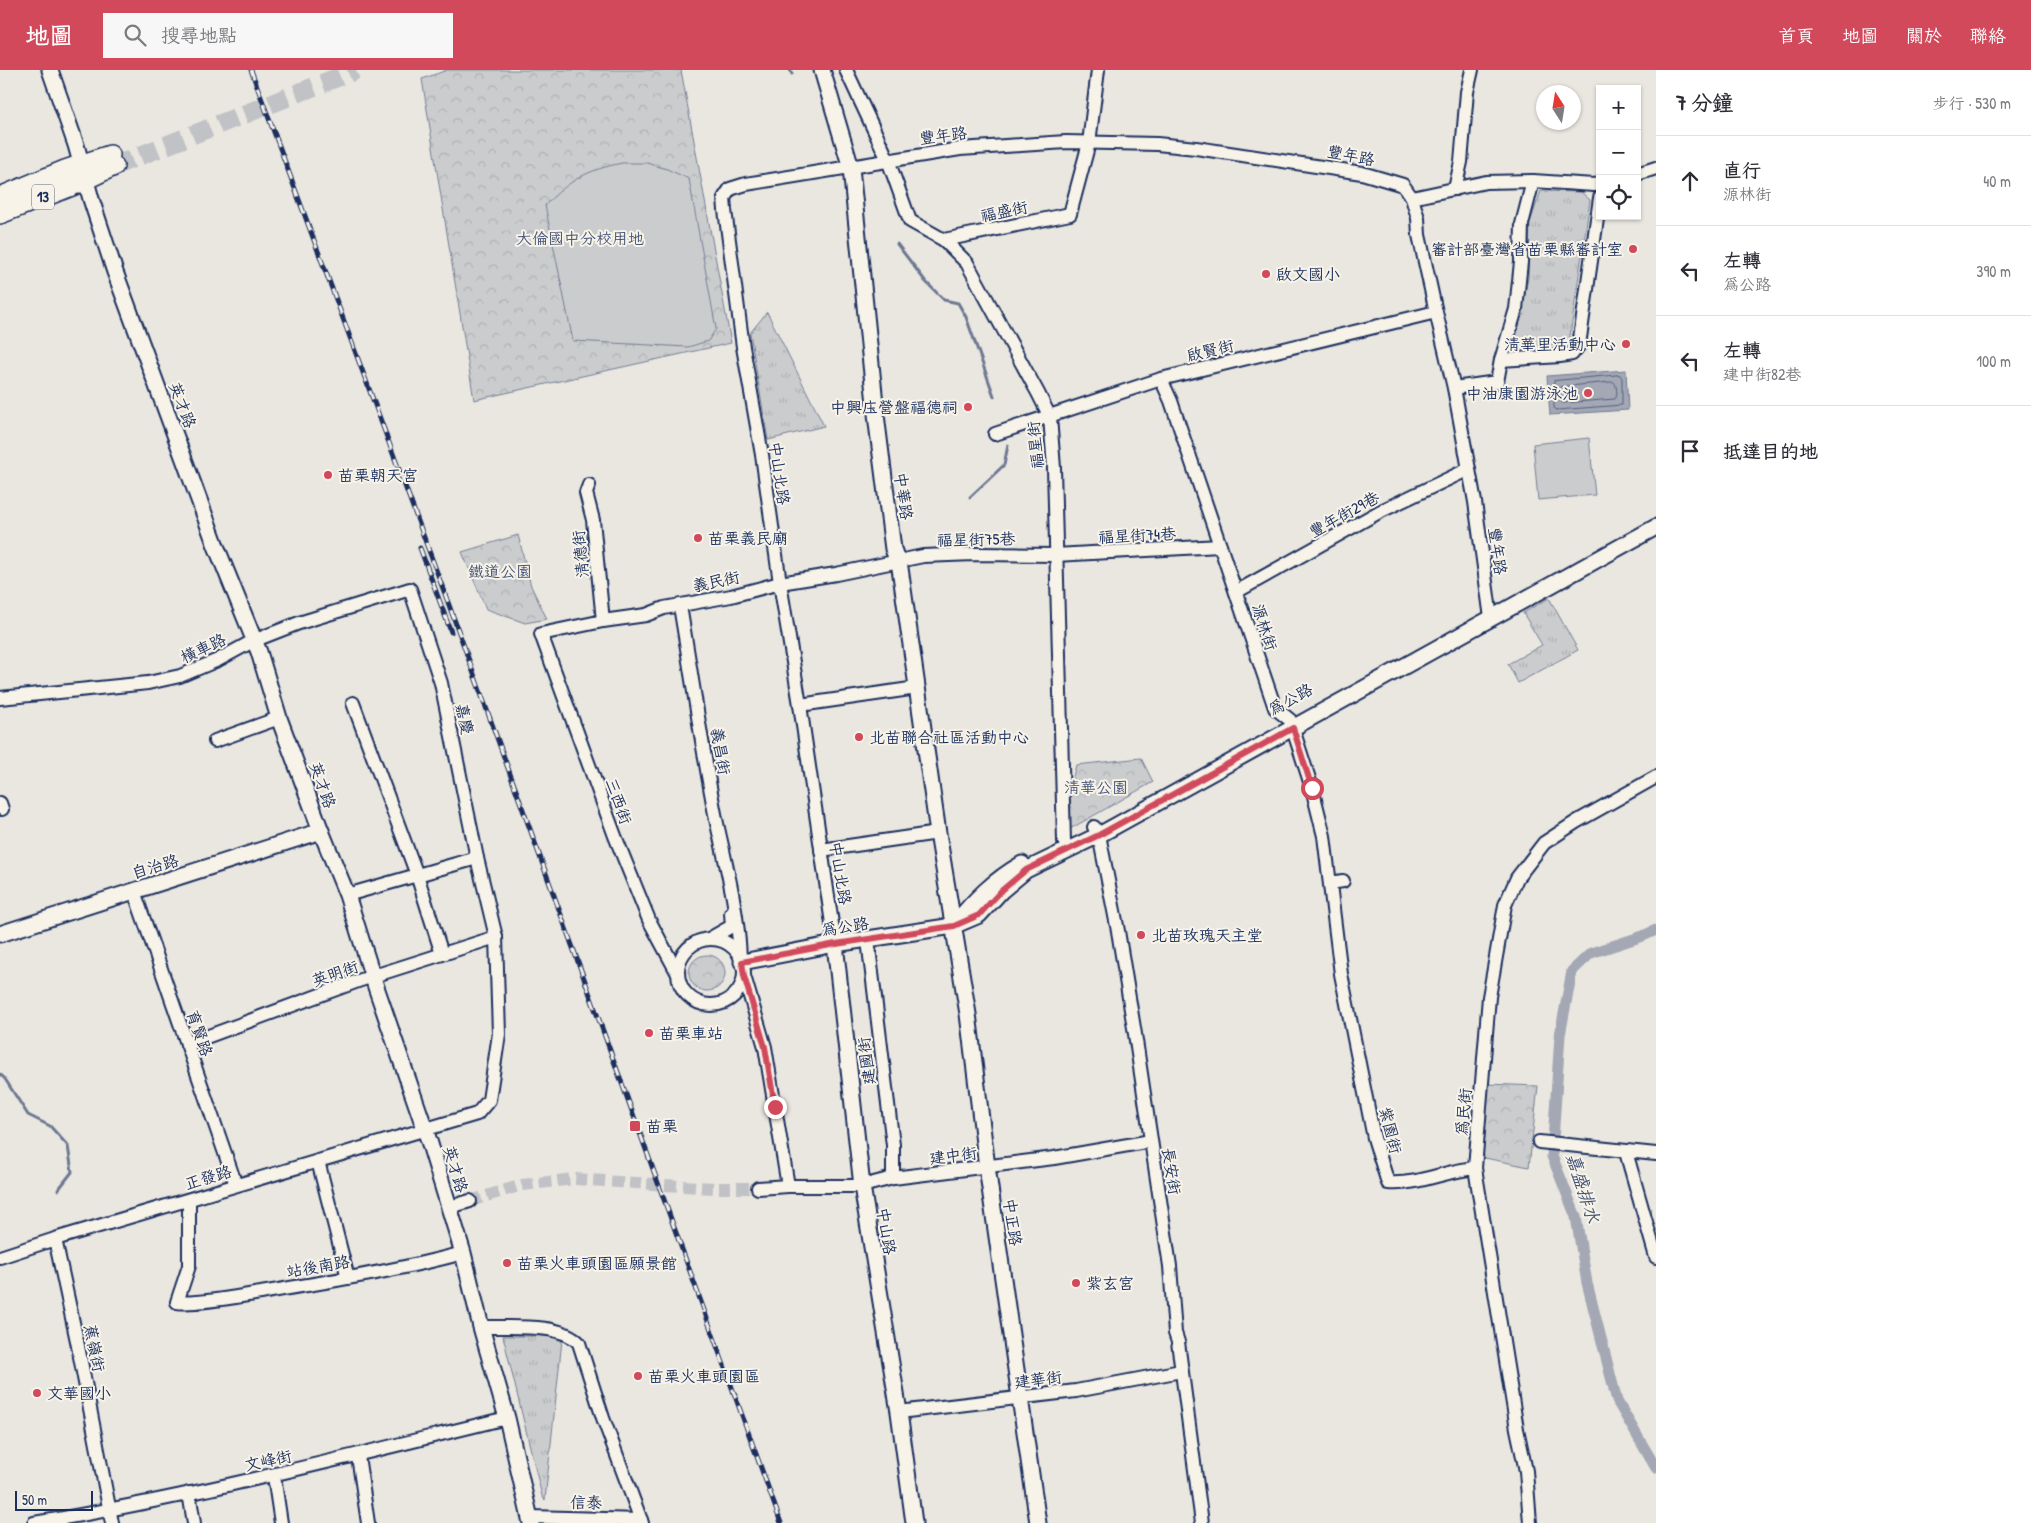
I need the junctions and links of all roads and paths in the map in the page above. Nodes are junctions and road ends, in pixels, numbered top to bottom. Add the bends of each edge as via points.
1 (50, 70) edge
2 (822, 70) edge
3 (846, 70) edge
4 (1098, 70) edge
5 (1472, 70) edge
6 (1089, 143) junction
7 (888, 160) junction
8 (112, 161) tunnel mouth
9 (851, 168) junction
10 (1656, 168) edge
11 (84, 172) junction
12 (1641, 173) edge
13 (1534, 181) junction
14 (1596, 185) edge
15 (1455, 188) junction
16 (0, 197) edge
17 (1412, 198) junction
18 (0, 214) edge
19 (1597, 220) edge
20 (944, 240) junction
21 (1436, 312) junction
22 (1501, 360) junction
23 (1162, 379) junction
24 (1454, 388) junction
25 (1050, 417) junction
26 (995, 434) dead end
27 (1469, 469) junction
28 (589, 485) dead end
29 (1656, 516) edge
30 (1656, 527) edge
31 (1220, 546) junction
32 (1055, 555) junction
33 (898, 561) junction
34 (780, 583) junction
35 (1550, 583) junction
36 (410, 589) joint
37 (1236, 592) junction
38 (680, 606) junction
39 (1492, 614) junction
40 (603, 621) junction
41 (541, 634) joint
42 (253, 641) junction
43 (917, 688) junction
44 (0, 698) edge
45 (353, 703) dead end
46 (800, 705) junction
47 (279, 718) junction
48 (1292, 724) junction
49 (215, 741) dead end
50 (1656, 777) edge
51 (1097, 831) junction
52 (321, 832) junction
53 (938, 833) junction
54 (1066, 845) junction
55 (821, 850) junction
56 (477, 858) junction
57 (417, 875) junction
58 (134, 891) junction
59 (347, 895) junction
60 (733, 901) junction
61 (954, 926) junction
62 (0, 934) edge
63 (496, 937) junction
64 (708, 939) junction
65 (868, 940) junction
66 (836, 944) junction
67 (442, 954) junction
68 (742, 965) junction
69 (678, 974) junction
70 (373, 977) junction
71 (1346, 998) joint
72 (187, 1044) junction
73 (425, 1129) junction
74 (1151, 1142) junction
75 (1539, 1142) dead end
76 (1626, 1152) junction
77 (1656, 1154) edge
78 (318, 1161) junction
79 (987, 1167) junction
80 (1475, 1168) junction
81 (893, 1178) junction
82 (236, 1185) junction
83 (788, 1186) junction
84 (862, 1186) junction
85 (758, 1188) tunnel mouth
86 (189, 1200) junction
87 (470, 1201) tunnel mouth
88 (450, 1207) junction
89 (54, 1239) junction
90 (463, 1253) junction
91 (0, 1257) edge
92 (1656, 1257) edge
93 (348, 1278) junction
94 (482, 1328) junction
95 (1181, 1371) junction
96 (1021, 1398) junction
97 (899, 1412) junction
98 (507, 1418) junction
99 (358, 1456) junction
100 (274, 1476) junction
101 (189, 1493) junction
102 (111, 1517) edge
103 (530, 1520) edge
104 (642, 1521) edge
105 (51, 1522) edge
106 (34, 1523) edge
107 (194, 1523) edge
108 (281, 1523) edge
109 (368, 1523) edge
110 (914, 1523) edge
111 (1038, 1523) edge
112 (1202, 1523) edge
113 (1530, 1523) edge

1 - 11 street, 英才路
2 - 9 street, 中華路
3 - 7 street, 福星街
4 - 6 street
5 - 15 street via 1466,92
6 - 7 street, 豐年路 via 1004,145
6 - 17 street, 豐年路 via 1157,144 1333,168 1390,180 1403,185
6 - 20 street, 福盛街 via 1070,214
7 - 9 street, 豐年路
7 - 20 street, 福星街 via 910,221
8 - 11 main road, 13
9 - 33 street, 中華路 via 876,423 893,549
9 - 34 street, 中山北路 via 746,184 730,189 724,198
10 - 12 street
11 - 16 main road, 13
11 - 18 main road, 13
11 - 42 street, 英才路 via 115,272
13 - 14 street
13 - 15 street via 1486,182
13 - 22 street via 1522,224 1522,262 1516,309
15 - 17 street
17 - 21 street, 豐年路
19 - 22 street via 1579,346 1572,354
20 - 25 street, 福星街 via 968,263
21 - 23 street, 啟賢街
21 - 24 street, 豐年路
22 - 24 street via 1497,382
23 - 25 street, 啟賢街
23 - 31 street, 源林街
24 - 27 street, 豐年路
25 - 26 street, 啟賢街
25 - 32 street, 福星街
27 - 37 street, 豐年街29巷 via 1379,512
27 - 39 street, 豐年路
28 - 40 street, 清德街 via 586,493 593,520
29 - 35 street, 為公路
30 - 35 street, 為公路
31 - 32 street, 福星街74巷
31 - 37 street, 源林街
32 - 33 street, 福星街75巷 via 974,554 923,556
32 - 54 street, 福星街
33 - 34 street, 義民街
33 - 43 street, 中華路
34 - 38 street, 義民街
34 - 46 street, 中山北路
35 - 39 street, 為公路
36 - 42 street, 橫車路 via 299,623
36 - 56 street, 嘉慶 via 441,683
37 - 48 street, 源林街 via 1275,708
38 - 40 street, 義民街
38 - 60 street, 義昌街
39 - 48 street, 為公路
40 - 41 street, 義民街
41 - 69 street, 三西街 via 615,836 649,920
42 - 44 street, 橫車路 via 180,676 148,683
42 - 47 street, 英才路
43 - 46 street
43 - 53 street, 中華路
45 - 57 street
46 - 55 street, 中山北路
47 - 49 street
47 - 52 street, 英才路
48 - 51 street, 為公路
48 - 71 street, 源林街 via 1337,882 1341,974
50 - 80 street, 為民街 via 1544,843 1517,878 1506,905 1489,997
51 - 54 street, 為公路
51 - 74 street, 長安街 via 1118,931
52 - 58 street, 自治路
52 - 59 street, 英才路
53 - 55 street
53 - 61 street, 中華路
54 - 61 street, 為公路 via 1000,876 974,900
55 - 66 street, 中山北路
56 - 57 street
56 - 63 street, 嘉慶
57 - 59 street
57 - 67 street
58 - 62 street, 自治路
58 - 72 street, 育賢路
59 - 70 street, 英才路
60 - 64 street via 732,926
60 - 68 street
61 - 65 street, 為公路
61 - 79 street, 中正路
63 - 67 street, 英明街
63 - 73 street, 嘉慶 via 499,1034 488,1100 477,1114
64 - 68 street via 727,943
64 - 69 street via 698,941 682,955
65 - 66 street, 為公路
65 - 81 street, 建國街 via 893,1145
66 - 68 street, 為公路
66 - 84 street, 中山路
67 - 70 street, 英明街
68 - 69 street via 741,986 735,995 722,1003 706,1005 696,1002 680,986
68 - 83 street via 765,1047
70 - 72 street, 英明街
70 - 73 street, 英才路
71 - 80 street, 紫園街 via 1374,1138 1388,1183 1405,1184
72 - 82 street, 育賢路
73 - 78 street, 正發路
73 - 88 street, 英才路
74 - 79 street, 建中街
74 - 95 street, 長安街 via 1170,1266
75 - 76 street
76 - 77 street
76 - 92 street
78 - 82 street, 正發路
78 - 93 street
79 - 81 street, 建中街
79 - 96 street, 中正路
80 - 113 street, 為民街 via 1526,1471
81 - 84 street, 建中街
82 - 86 street, 正發路
83 - 84 street, 建中街
83 - 85 street, 建中街
84 - 97 street, 中山路
86 - 89 street, 正發路
86 - 93 street, 站後南路 via 189,1266 177,1302 240,1296
87 - 88 street
88 - 90 street, 英才路
89 - 91 street, 正發路
89 - 102 street, 蕉嶺街
90 - 93 street, 站後南路
90 - 94 street, 英才路
94 - 98 street, 英才路
94 - 104 street via 559,1330 579,1343
95 - 96 street, 建華街
95 - 112 street, 長安街
96 - 97 street, 建華街
96 - 111 street, 中正路
97 - 110 street, 中山路
98 - 99 street, 文峰街
98 - 103 street, 英才路
99 - 100 street, 文峰街
99 - 109 street
100 - 101 street, 文峰街
100 - 108 street
101 - 102 street, 文峰街
101 - 107 street
102 - 105 street, 文峰街
103 - 104 street, 信泰
105 - 106 street, 文峰街

